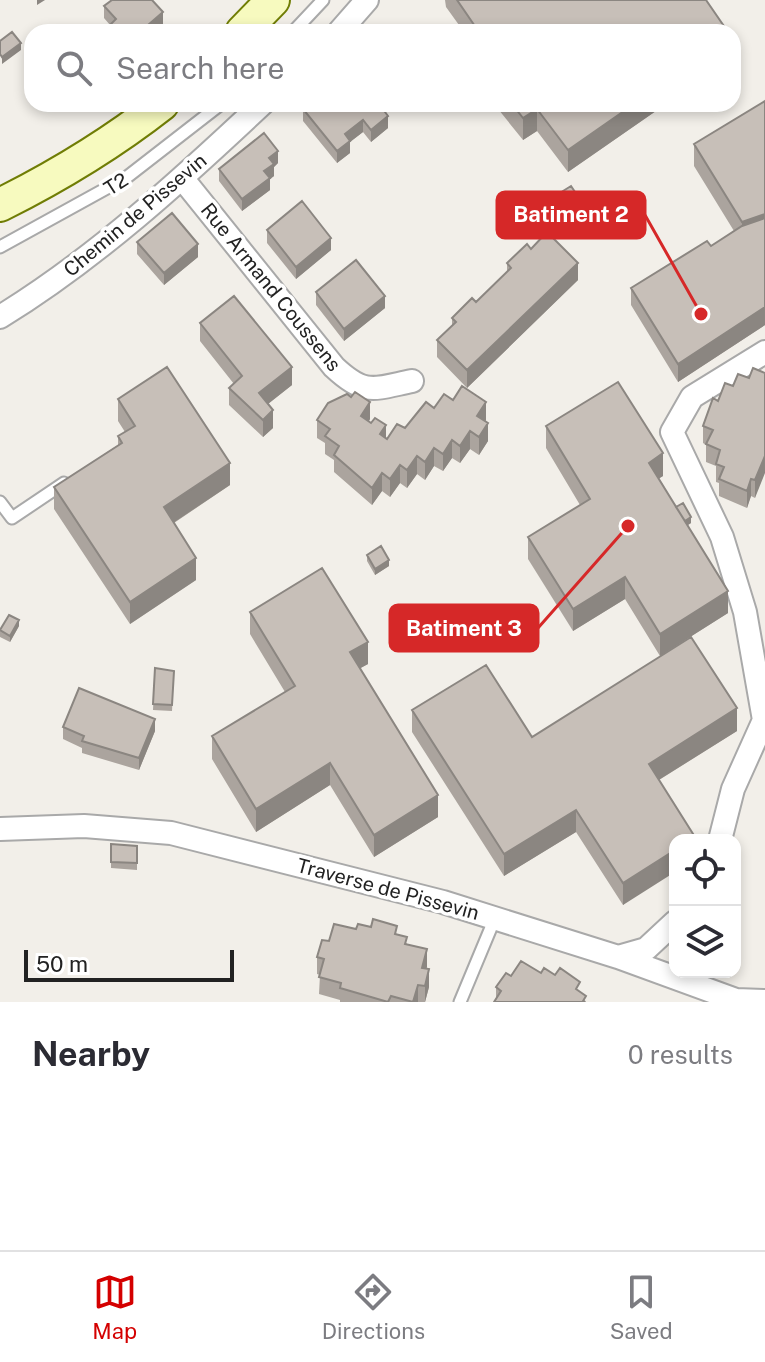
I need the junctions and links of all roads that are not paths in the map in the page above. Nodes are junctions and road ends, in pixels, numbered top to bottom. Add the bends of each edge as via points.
1 (273, 0) edge
2 (323, 0) edge
3 (367, 0) edge
4 (250, 24) edge
5 (300, 24) edge
6 (346, 24) edge
7 (151, 112) edge
8 (211, 112) edge
9 (253, 112) edge
10 (182, 178) junction
11 (0, 205) edge
12 (0, 247) edge
13 (0, 317) edge
14 (765, 352) edge
15 (412, 381) dead end
16 (75, 475) edge
17 (0, 502) edge
18 (0, 829) edge
19 (722, 834) edge
20 (495, 918) junction
21 (669, 928) edge
22 (618, 957) junction
23 (765, 1001) edge
24 (460, 1002) edge

1 - 4 main road
2 - 5 lane
3 - 6 street
7 - 11 main road via 74,166
8 - 12 lane, T2 via 127,177
9 - 10 street, Chemin de Pissevin
10 - 13 street, Chemin de Pissevin via 50,286
10 - 15 street, Rue Armand Coussens via 356,388
14 - 19 street via 692,397 672,432 722,537 745,612 764,720 733,789
16 - 17 lane via 12,518
18 - 20 street, Traverse de Pissevin via 84,826 171,833
20 - 22 street, Traverse de Pissevin
20 - 24 lane
21 - 22 street via 646,949
22 - 23 street, Traverse de Pissevin via 736,1000

